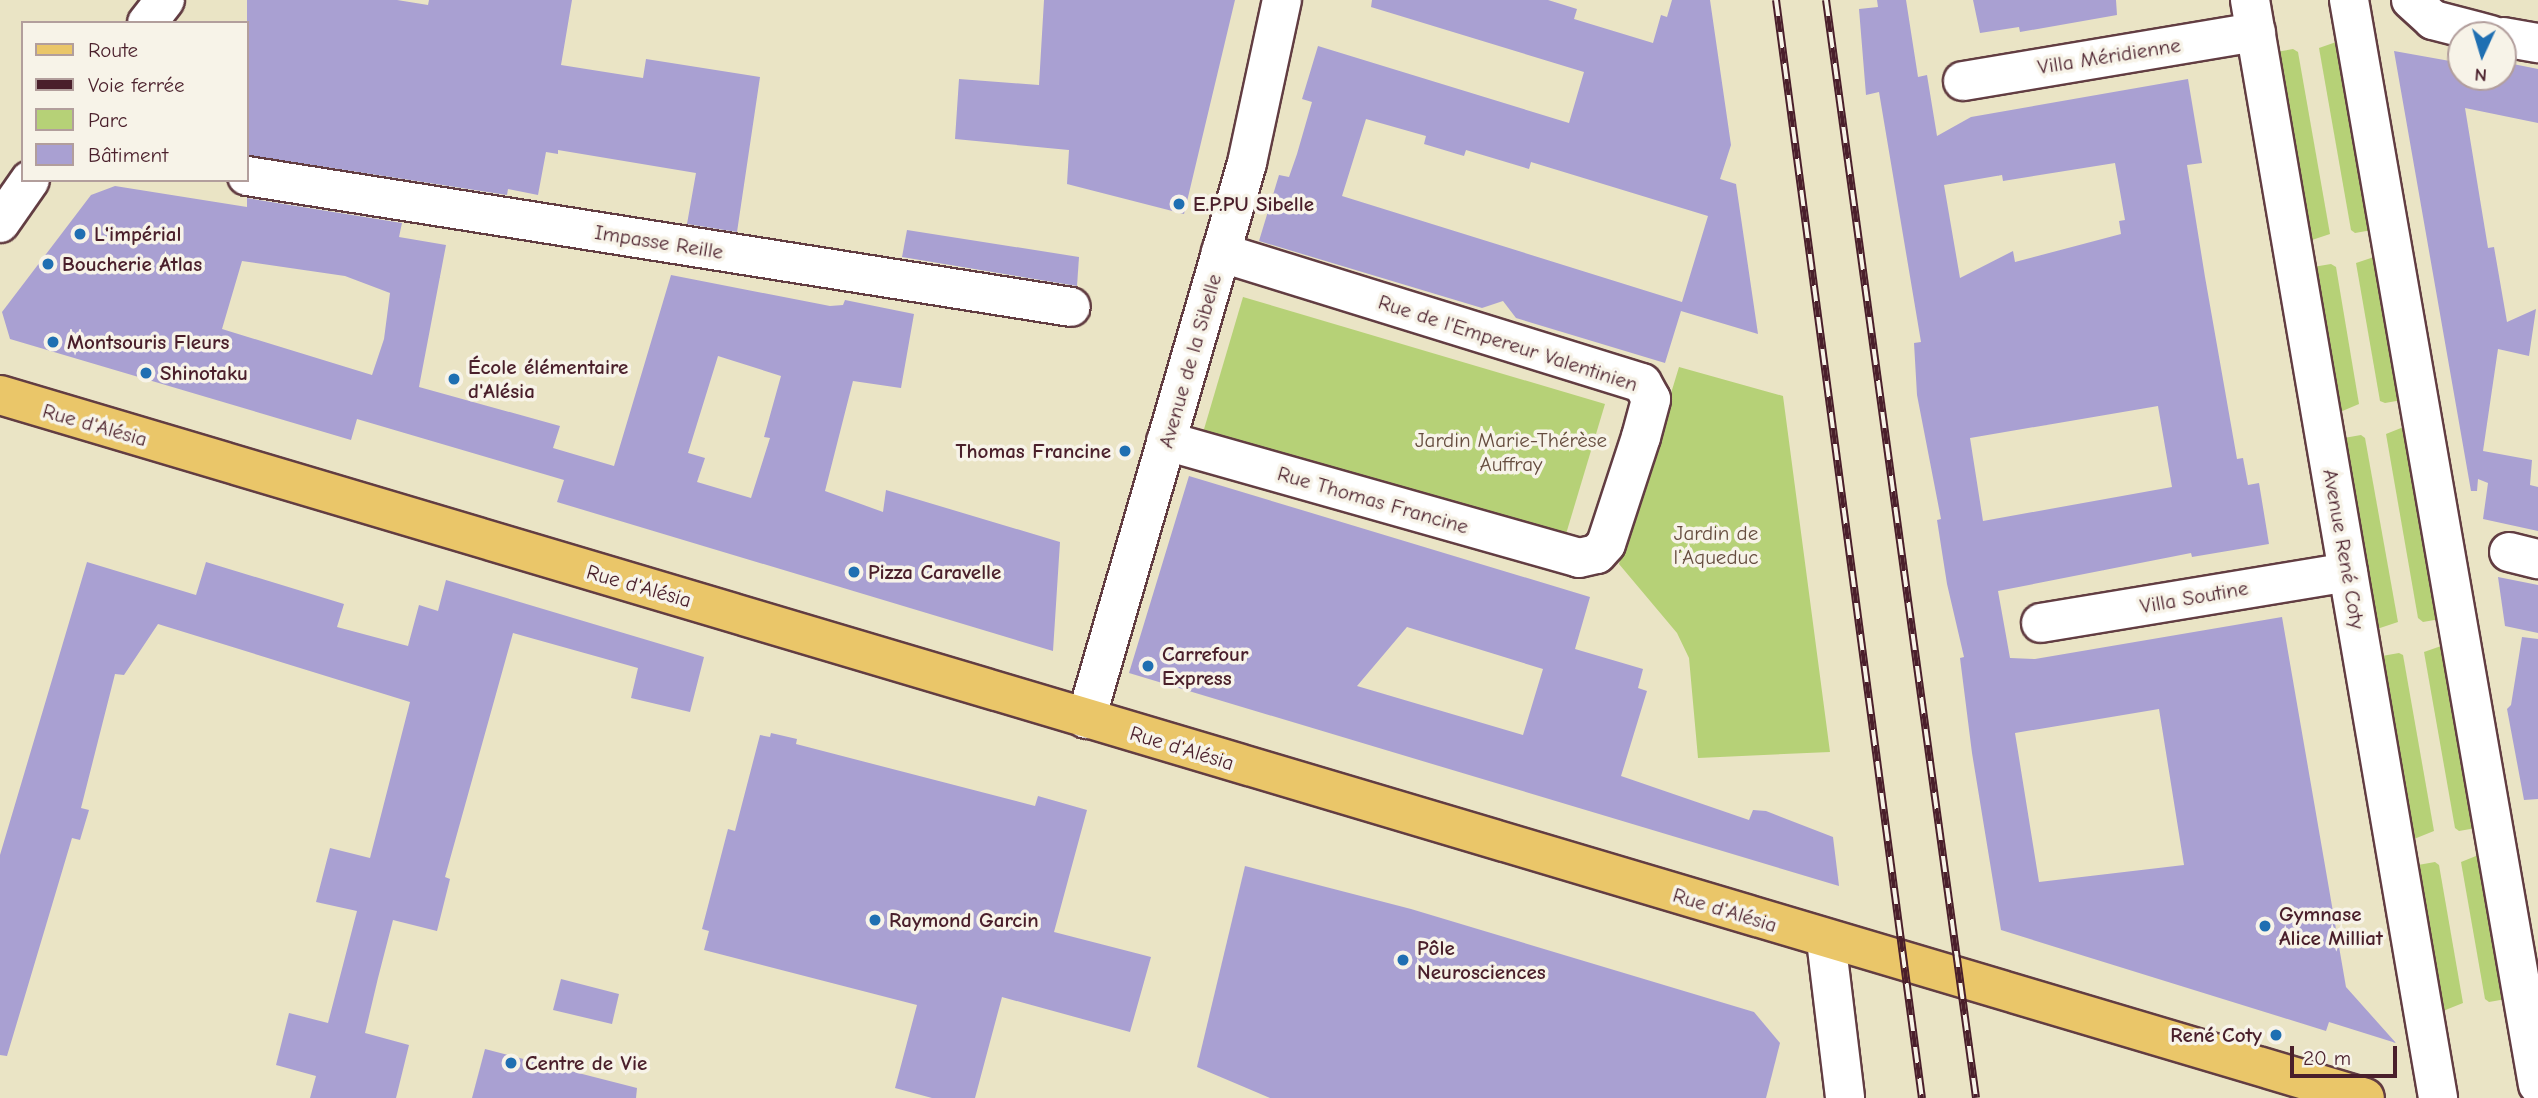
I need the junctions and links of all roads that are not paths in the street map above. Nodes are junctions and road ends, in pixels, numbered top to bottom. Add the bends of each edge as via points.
1 (165, 0) edge
2 (1282, 0) edge
3 (2349, 0) edge
4 (2411, 0) edge
5 (2253, 16) edge
6 (149, 21) edge
7 (2447, 24) edge
8 (2517, 39) edge
9 (2538, 43) edge
10 (1963, 80) dead end
11 (248, 176) edge
12 (29, 182) edge
13 (0, 223) edge
14 (1221, 253) junction
15 (1071, 307) dead end
16 (0, 394) edge
17 (1166, 441) junction
18 (1579, 558) joint
19 (2348, 572) junction
20 (2040, 623) dead end
21 (1086, 719) junction
22 (1826, 940) junction
23 (2538, 1085) edge
24 (2286, 1087) edge
25 (1845, 1098) edge
26 (2365, 1098) edge
27 (2438, 1098) edge

1 - 6 street
2 - 14 street, Avenue de la Sibelle via 1269,77
3 - 23 street
4 - 7 street via 2433,20
5 - 10 street, Villa Méridienne
5 - 19 street, Avenue René Coty
8 - 9 street
11 - 15 street, Impasse Reille
12 - 13 street
14 - 17 street, Avenue de la Sibelle
14 - 18 street, Rue de l'Empereur Valentinien via 1647,386 1651,399 1606,544 1597,554
16 - 21 main road, Rue d'Alésia
17 - 18 street, Rue Thomas Francine
17 - 21 street, Avenue de la Sibelle
19 - 20 street, Villa Soutine
19 - 27 street, Avenue René Coty
21 - 22 main road, Rue d'Alésia
22 - 24 main road, Rue d'Alésia
22 - 25 street
24 - 26 main road, Rue d'Alésia

